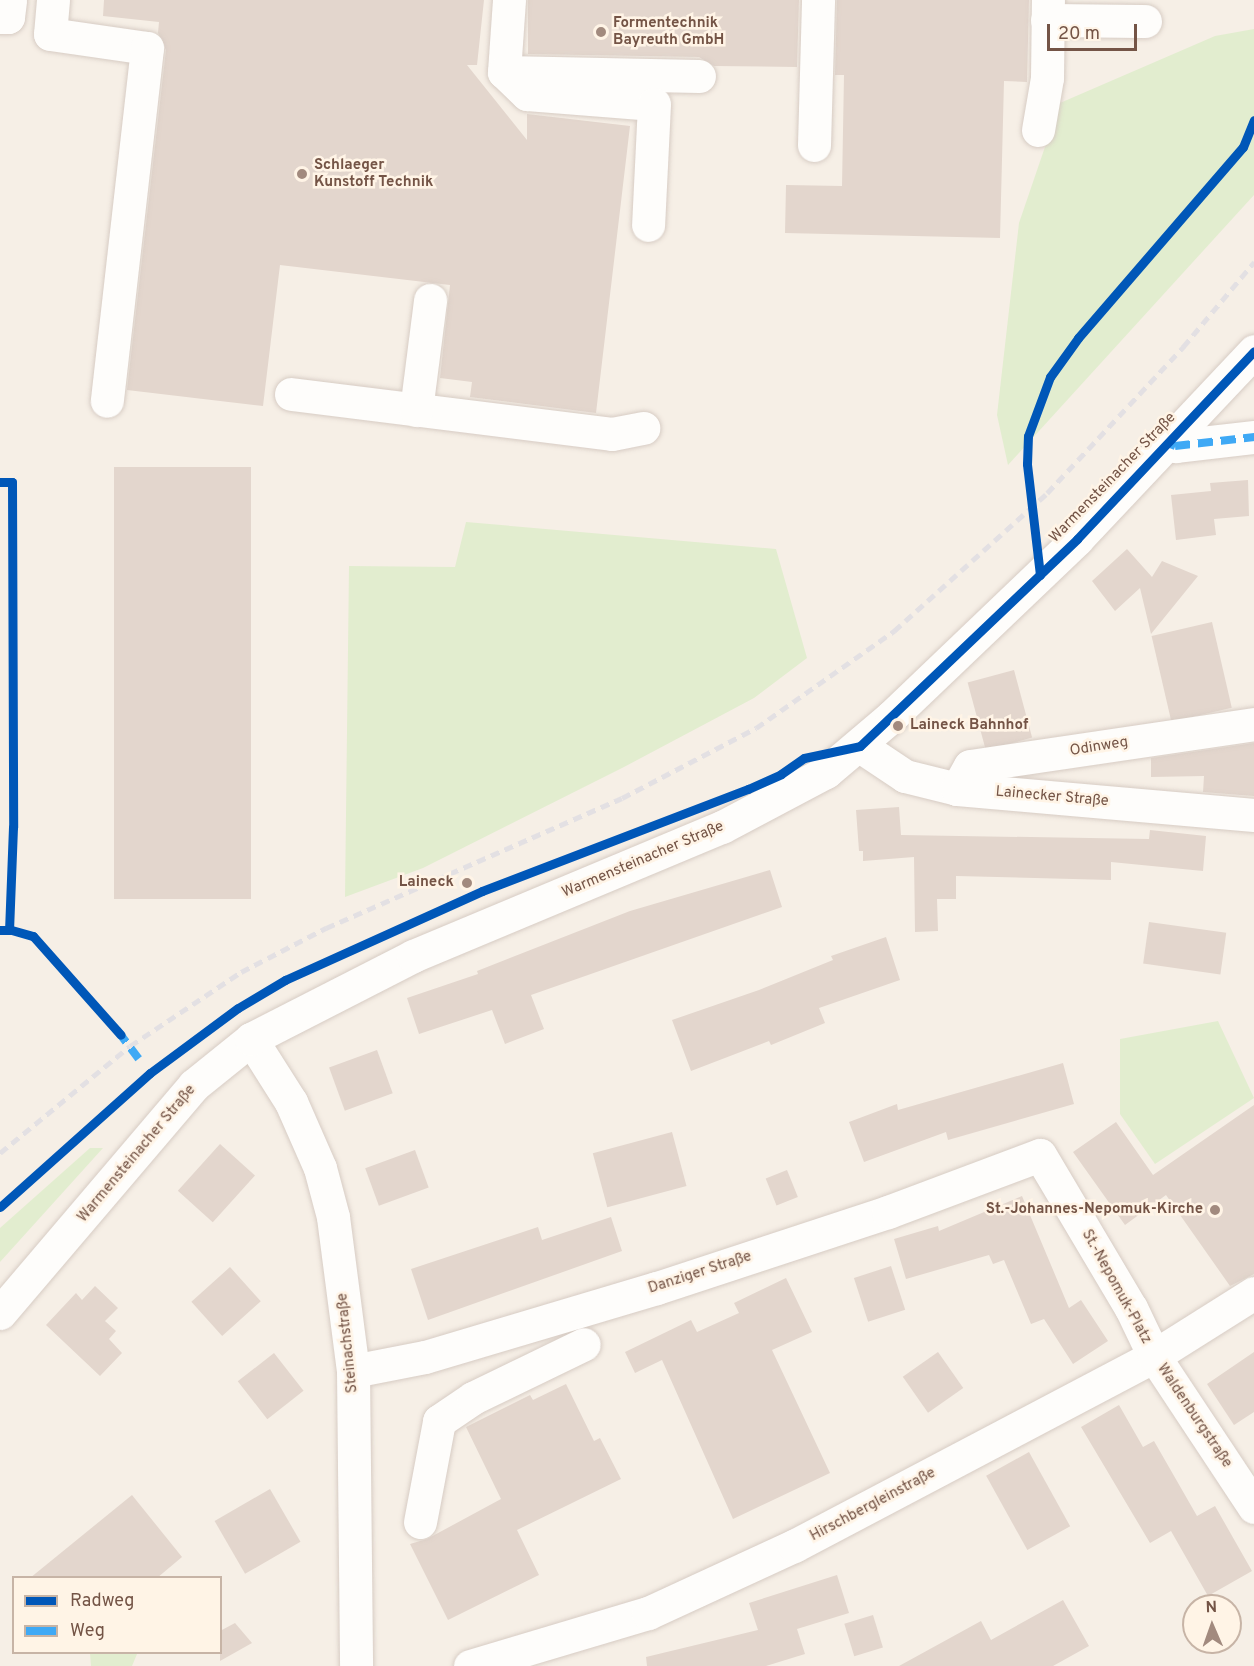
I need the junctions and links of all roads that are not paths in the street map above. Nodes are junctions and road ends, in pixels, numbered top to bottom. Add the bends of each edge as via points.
1 (10, 0) edge
2 (53, 0) edge
3 (509, 0) edge
4 (818, 0) edge
5 (1048, 10) edge
6 (0, 17) edge
7 (1145, 21) dead end
8 (504, 72) junction
9 (699, 76) dead end
10 (1038, 130) dead end
11 (814, 145) dead end
12 (648, 225) dead end
13 (430, 300) dead end
14 (1254, 351) edge
15 (291, 394) dead end
16 (107, 401) dead end
17 (416, 410) junction
18 (643, 428) dead end
19 (1254, 437) edge
20 (1168, 443) junction
21 (1254, 724) edge
22 (860, 746) junction
23 (957, 789) junction
24 (1254, 815) edge
25 (251, 1039) junction
26 (1040, 1155) joint
27 (1254, 1293) edge
28 (0, 1312) edge
29 (584, 1344) dead end
30 (1154, 1356) junction
31 (353, 1371) junction
32 (1254, 1507) edge
33 (420, 1522) dead end
34 (356, 1666) edge
35 (470, 1666) edge

1 - 6 street via 8,17
2 - 16 street via 50,34 147,48
3 - 8 street
4 - 11 street
5 - 7 street
5 - 10 street via 1047,78
8 - 9 street
8 - 12 street via 527,94 654,104
13 - 17 street
14 - 20 street, Warmensteinacher Straße
15 - 17 street
17 - 18 street via 612,434
19 - 20 street via 1175,446
20 - 22 street, Warmensteinacher Straße via 1077,539
21 - 23 street, Odinweg via 970,766
22 - 23 street, Lainecker Straße via 905,776
22 - 25 street, Warmensteinacher Straße via 826,772 722,828 413,956
23 - 24 street, Lainecker Straße
25 - 28 street, Warmensteinacher Straße via 194,1085
25 - 31 street, Steinachstraße via 291,1102 320,1168 333,1217
26 - 30 street, St.-Nepomuk-Platz via 1131,1308
26 - 31 street, Danziger Straße via 888,1212 657,1288 425,1357
27 - 30 street, Hirschbergleinstraße
29 - 33 street via 473,1398 439,1420
30 - 32 street, Waldenburgstraße
30 - 35 street, Hirschbergleinstraße via 834,1526 648,1613
31 - 34 street, Steinachstraße

